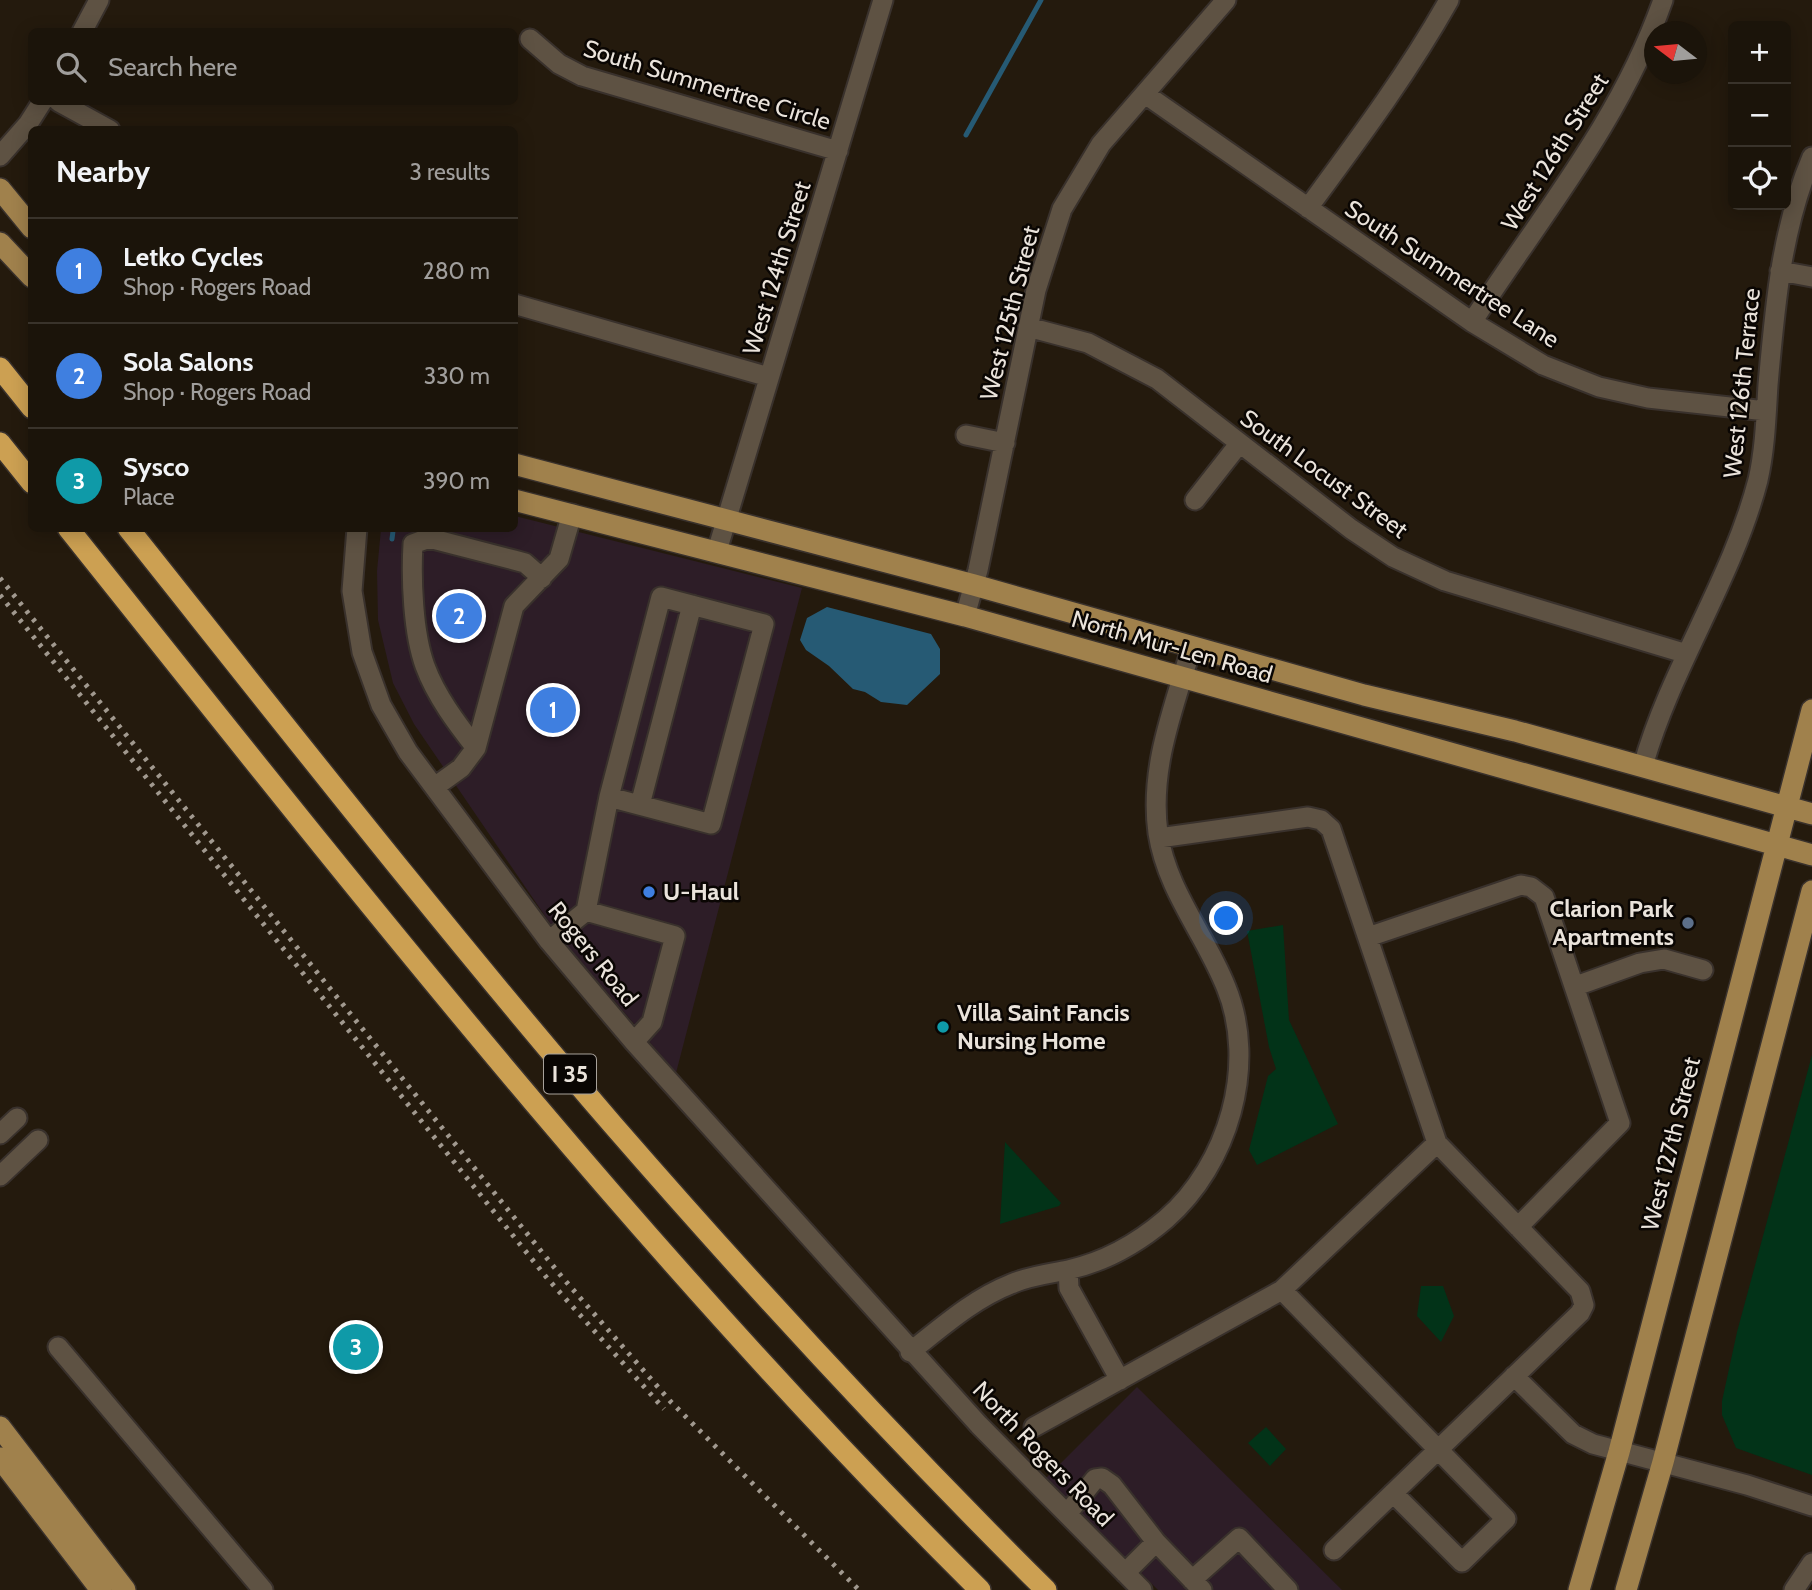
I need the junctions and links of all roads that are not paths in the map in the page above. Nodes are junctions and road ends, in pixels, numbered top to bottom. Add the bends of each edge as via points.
1 (99, 0) edge
2 (883, 0) edge
3 (1226, 0) edge
4 (1449, 0) edge
5 (1663, 0) edge
6 (84, 28) edge
7 (530, 39) dead end
8 (1145, 94) junction
9 (40, 105) edge
10 (64, 105) edge
11 (103, 126) edge
12 (838, 151) junction
13 (0, 156) edge
14 (1812, 157) edge
15 (0, 189) edge
16 (1308, 208) junction
17 (28, 223) edge
18 (0, 243) edge
19 (1780, 271) junction
20 (28, 273) edge
21 (1812, 277) edge
22 (518, 305) edge
23 (1472, 321) junction
24 (1028, 327) junction
25 (0, 368) edge
26 (769, 377) junction
27 (28, 403) edge
28 (1766, 411) junction
29 (966, 435) dead end
30 (0, 443) edge
31 (1005, 443) junction
32 (1239, 444) junction
33 (518, 465) edge
34 (28, 478) edge
35 (1195, 500) dead end
36 (518, 501) edge
37 (572, 513) junction
38 (726, 520) junction
39 (71, 532) edge
40 (131, 532) edge
41 (357, 532) edge
42 (717, 551) junction
43 (542, 578) junction
44 (974, 585) junction
45 (692, 605) junction
46 (965, 616) junction
47 (1192, 646) junction
48 (1687, 654) junction
49 (1183, 678) junction
50 (1812, 710) edge
51 (476, 748) junction
52 (1643, 766) junction
53 (436, 786) junction
54 (609, 797) junction
55 (640, 805) junction
56 (1787, 807) junction
57 (1812, 814) edge
58 (1159, 838) junction
59 (1776, 845) junction
60 (1812, 855) edge
61 (1812, 891) edge
62 (586, 911) junction
63 (1368, 937) junction
64 (549, 941) junction
65 (1703, 970) dead end
66 (1576, 986) junction
67 (634, 1042) junction
68 (17, 1118) dead end
69 (0, 1134) edge
70 (38, 1140) dead end
71 (1437, 1143) junction
72 (0, 1176) edge
73 (1518, 1227) junction
74 (1068, 1270) junction
75 (1282, 1290) junction
76 (58, 1347) dead end
77 (910, 1352) junction
78 (1514, 1376) junction
79 (1119, 1380) junction
80 (0, 1427) edge
81 (1034, 1427) dead end
82 (1438, 1450) junction
83 (1619, 1452) junction
84 (0, 1458) edge
85 (1663, 1462) junction
86 (1393, 1493) junction
87 (1812, 1506) edge
88 (1066, 1514) junction
89 (1156, 1542) junction
90 (1334, 1550) dead end
91 (1812, 1563) edge
92 (1125, 1573) junction
93 (1197, 1585) edge
94 (101, 1590) edge
95 (125, 1590) edge
96 (262, 1590) edge
97 (979, 1590) edge
98 (1046, 1590) edge
99 (1142, 1590) edge
100 (1288, 1590) edge
101 (1579, 1590) edge
102 (1626, 1590) edge
103 (1794, 1590) edge

1 - 6 street
2 - 12 street, West 124th Street
3 - 8 street, West 125th Street
4 - 16 street via 1383,104
5 - 23 street, West 126th Street via 1638,64 1605,126
7 - 12 street, South Summertree Circle via 559,64 582,76
8 - 16 street, South Summertree Lane
8 - 24 street, West 125th Street via 1101,144 1062,209 1046,250
9 - 13 street
10 - 11 street
12 - 26 street, West 124th Street
14 - 19 street, West 126th Terrace via 1788,222
15 - 17 main road
16 - 23 street, South Summertree Lane
18 - 20 main road
19 - 21 street
19 - 28 street, West 126th Terrace
22 - 26 street
23 - 28 street, South Summertree Lane via 1543,365 1599,387 1648,398
24 - 31 street, West 125th Street
24 - 32 street, South Locust Street via 1088,343 1133,365
25 - 27 highway
26 - 38 street, West 124th Street
28 - 48 street, West 126th Terrace via 1761,466 1748,516
29 - 31 street
30 - 34 highway
31 - 44 street, West 125th Street
32 - 35 street
32 - 48 street, South Locust Street via 1350,528 1445,581
33 - 38 main road, North Mur-Len Road
36 - 37 main road, North Mur-Len Road
37 - 42 main road, North Mur-Len Road
37 - 43 street via 559,559
38 - 42 street, West 124th Street
38 - 44 main road, North Mur-Len Road
39 - 97 highway, I 35 via 349,881 576,1154 768,1369
40 - 98 highway, I 35 via 614,1126 869,1408
41 - 53 street, Rogers Road via 352,591 362,652 393,730
42 - 46 main road, North Mur-Len Road
43 - 51 street via 514,606
43 - 51 street via 525,563 429,538 413,544 411,582 425,666 455,723
44 - 46 street, West 125th Street
44 - 47 main road, North Mur-Len Road
45 - 54 street via 661,597
45 - 55 street
45 - 55 street via 764,624 711,824
46 - 49 main road, North Mur-Len Road
47 - 49 street
47 - 52 main road, North Mur-Len Road
48 - 52 street, West 126th Terrace
49 - 58 street via 1157,778
49 - 59 main road, North Mur-Len Road
50 - 56 main road, West 127th Street
51 - 53 street via 461,768
52 - 56 main road, North Mur-Len Road
53 - 64 street, Rogers Road
54 - 55 street
54 - 62 street
56 - 57 main road, North Mur-Len Road
56 - 59 main road, West 127th Street
58 - 63 street via 1308,817 1321,820 1331,828
58 - 74 street via 1178,897 1227,989 1239,1049 1233,1106 1212,1160 1168,1217 1134,1243
59 - 60 main road, North Mur-Len Road
59 - 83 main road, West 127th Street
61 - 85 main road
62 - 64 street
62 - 67 street via 675,936 652,1022
63 - 66 street via 1521,885 1531,887 1544,897
63 - 71 street
64 - 67 street, Rogers Road
65 - 66 street via 1664,960
66 - 73 street via 1620,1123
67 - 77 street, Rogers Road
68 - 69 street
70 - 72 street
71 - 73 street
71 - 75 street
73 - 78 street via 1580,1291 1584,1305
74 - 77 street via 1028,1278 980,1298
74 - 79 street via 1069,1288
75 - 79 street
75 - 82 street
76 - 96 street
77 - 88 street, North Rogers Road
78 - 82 street
78 - 83 street via 1573,1434
79 - 81 street
80 - 95 main road
82 - 86 street
82 - 86 street via 1506,1519 1462,1562
83 - 85 street
83 - 101 main road, West 127th Street
84 - 94 main road
85 - 87 street
85 - 102 main road
86 - 90 street
88 - 89 street via 1095,1479 1102,1478
88 - 92 street, North Rogers Road
89 - 92 street
89 - 93 street
91 - 103 street
92 - 99 street, North Rogers Road
93 - 100 street via 1239,1538

